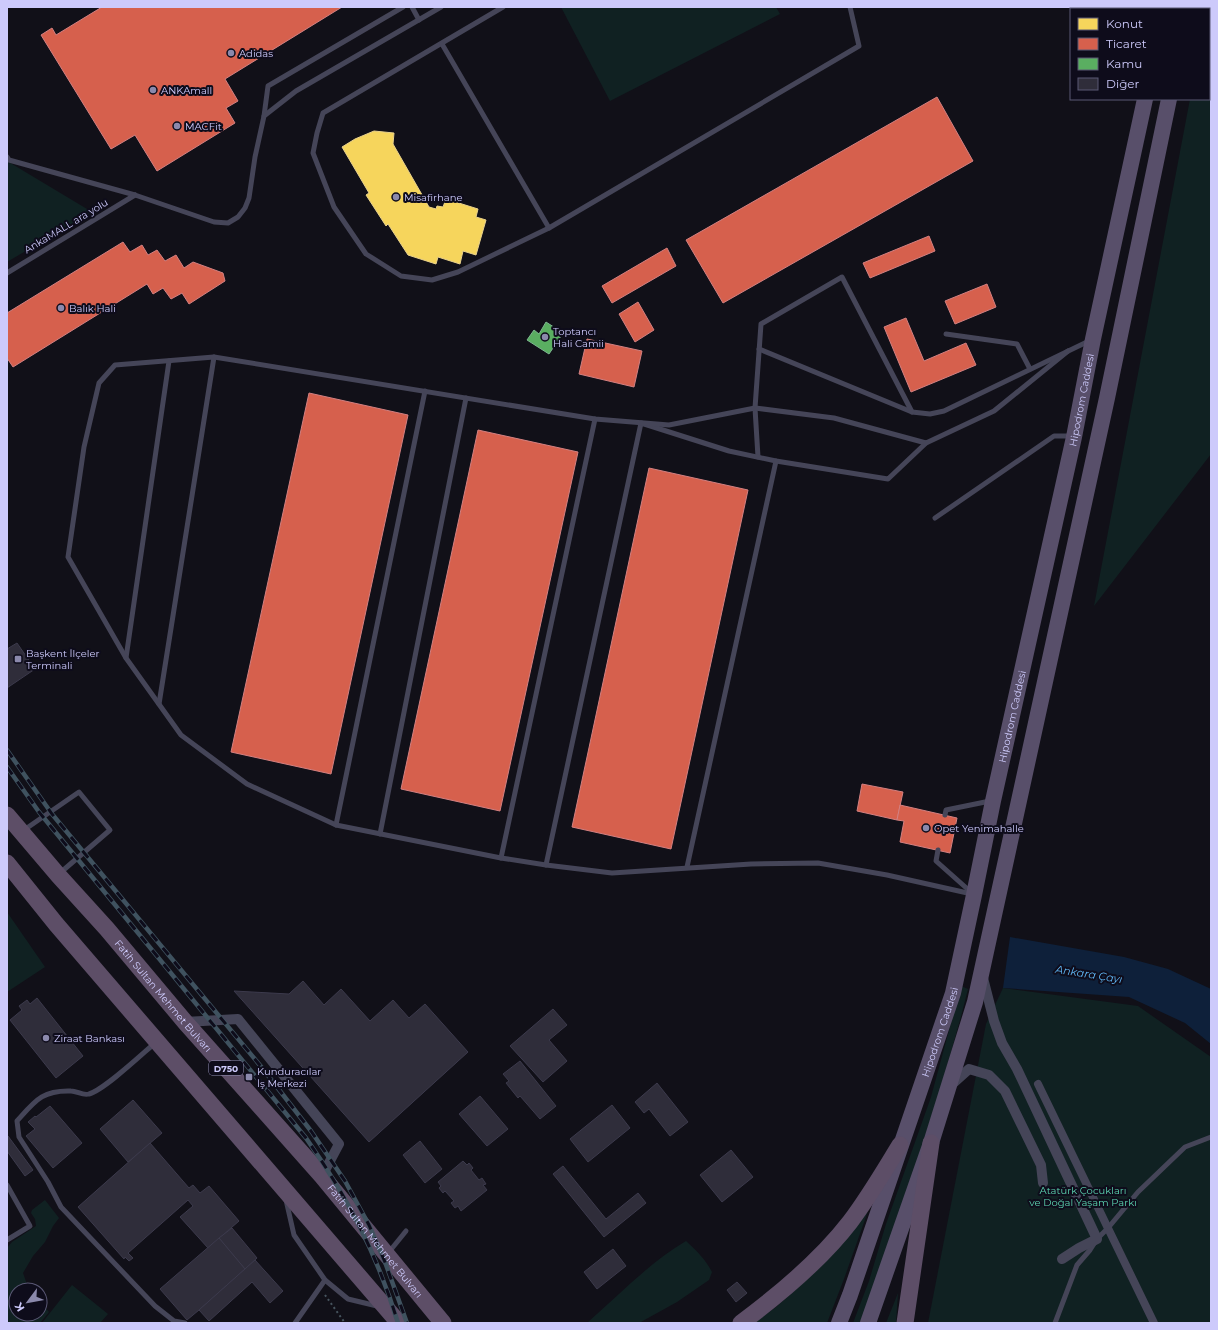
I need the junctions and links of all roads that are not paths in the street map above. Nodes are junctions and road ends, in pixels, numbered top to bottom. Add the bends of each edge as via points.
1 (403, 7) edge
2 (412, 7) edge
3 (441, 7) edge
4 (504, 7) edge
5 (850, 7) edge
6 (419, 20) junction
7 (442, 44) junction
8 (1145, 100) edge
9 (1169, 100) edge
10 (264, 116) junction
11 (7, 157) edge
12 (135, 195) junction
13 (549, 228) junction
14 (7, 273) edge
15 (946, 334) dead end
16 (1093, 339) junction
17 (759, 349) junction
18 (1068, 351) junction
19 (214, 356) junction
20 (169, 361) junction
21 (1030, 369) junction
22 (425, 391) junction
23 (466, 398) junction
24 (755, 408) junction
25 (912, 412) junction
26 (595, 419) junction
27 (641, 423) junction
28 (1074, 437) junction
29 (926, 443) junction
30 (758, 457) junction
31 (776, 461) junction
32 (936, 518) dead end
33 (126, 658) junction
34 (159, 704) junction
35 (993, 801) junction
36 (7, 815) edge
37 (945, 815) dead end
38 (336, 825) junction
39 (21, 831) junction
40 (380, 834) junction
41 (938, 850) dead end
42 (501, 858) junction
43 (7, 863) edge
44 (546, 865) junction
45 (687, 867) junction
46 (58, 875) junction
47 (974, 895) junction
48 (981, 973) junction
49 (184, 1022) junction
50 (158, 1041) junction
51 (1038, 1084) dead end
52 (949, 1087) junction
53 (1211, 1137) edge
54 (931, 1143) junction
55 (900, 1145) junction
56 (322, 1176) junction
57 (1043, 1183) dead end
58 (7, 1185) edge
59 (284, 1190) junction
60 (1108, 1228) junction
61 (406, 1231) dead end
62 (1097, 1239) junction
63 (7, 1240) edge
64 (386, 1255) junction
65 (1062, 1260) dead end
66 (325, 1280) junction
67 (385, 1308) junction
68 (185, 1323) edge
69 (295, 1323) edge
70 (399, 1323) edge
71 (442, 1323) edge
72 (741, 1323) edge
73 (839, 1323) edge
74 (868, 1323) edge
75 (905, 1323) edge
76 (1055, 1323) edge
77 (1154, 1323) edge

1 - 10 lane via 268,86
2 - 6 lane
3 - 6 lane
4 - 7 lane
5 - 13 lane via 859,46
6 - 10 lane via 296,91
7 - 13 lane
7 - 13 lane via 323,113 313,153 334,207 366,254 401,276 432,280 458,272
8 - 16 main road, Hipodrom Caddesi
9 - 48 main road via 1108,398
10 - 12 lane via 249,198 238,217 228,223 214,222
11 - 12 lane via 9,160
12 - 14 lane, AnkaMALL ara yolu
15 - 21 lane via 1017,344
16 - 18 lane
16 - 28 main road, Hipodrom Caddesi
17 - 24 lane
17 - 25 lane
17 - 25 lane via 761,324 842,277
18 - 21 lane
18 - 29 lane via 994,411
19 - 20 lane
19 - 22 lane
19 - 34 lane
20 - 33 lane
20 - 33 lane via 115,365 99,383 84,447 68,557
21 - 25 lane via 944,411 930,414
22 - 23 lane
22 - 38 lane
23 - 26 lane
23 - 40 lane
24 - 27 lane via 669,425
24 - 29 lane via 834,418
24 - 30 lane
26 - 27 lane
26 - 42 lane
27 - 30 lane via 729,451
27 - 44 lane
28 - 32 lane via 1054,436
28 - 35 main road, Hipodrom Caddesi
29 - 31 lane via 888,479
30 - 31 lane
31 - 45 lane
33 - 34 lane
34 - 38 lane via 181,735 247,784
35 - 37 lane via 946,810
35 - 47 main road, Hipodrom Caddesi
36 - 39 highway, Fatih Sultan Mehmet Bulvarı / D750
38 - 40 lane
39 - 46 highway, Fatih Sultan Mehmet Bulvarı / D750
39 - 46 lane via 79,792 110,830
40 - 42 lane
41 - 47 lane via 936,861
42 - 44 lane
43 - 50 highway via 56,924
44 - 45 lane via 612,873
45 - 47 lane via 818,863 887,875
46 - 49 highway, Fatih Sultan Mehmet Bulvarı / D750
47 - 55 main road, Hipodrom Caddesi via 953,993
48 - 52 main road via 975,1002
48 - 62 street via 1002,1043 1017,1069
49 - 56 highway, Fatih Sultan Mehmet Bulvarı / D750
49 - 56 street via 238,1019 339,1144
50 - 59 highway
50 - 68 lane via 99,1090 87,1095 72,1091 51,1092 37,1099 17,1121 19,1137 48,1182 60,1207 155,1306 174,1321
51 - 60 street
52 - 54 main road
52 - 57 street via 969,1069 990,1075 1006,1091 1041,1165
53 - 60 lane via 1185,1147 1138,1192
54 - 74 main road
54 - 75 highway
55 - 72 highway via 850,1222 828,1247 795,1279
55 - 73 main road, Hipodrom Caddesi
56 - 64 highway, Fatih Sultan Mehmet Bulvarı / D750
58 - 63 lane via 30,1226
59 - 66 lane via 294,1235
59 - 67 highway
60 - 62 lane
60 - 77 street
61 - 64 lane
62 - 65 street
62 - 76 lane via 1077,1265
64 - 71 highway, Fatih Sultan Mehmet Bulvarı / D750
66 - 67 lane via 348,1299
66 - 69 lane
67 - 70 highway

